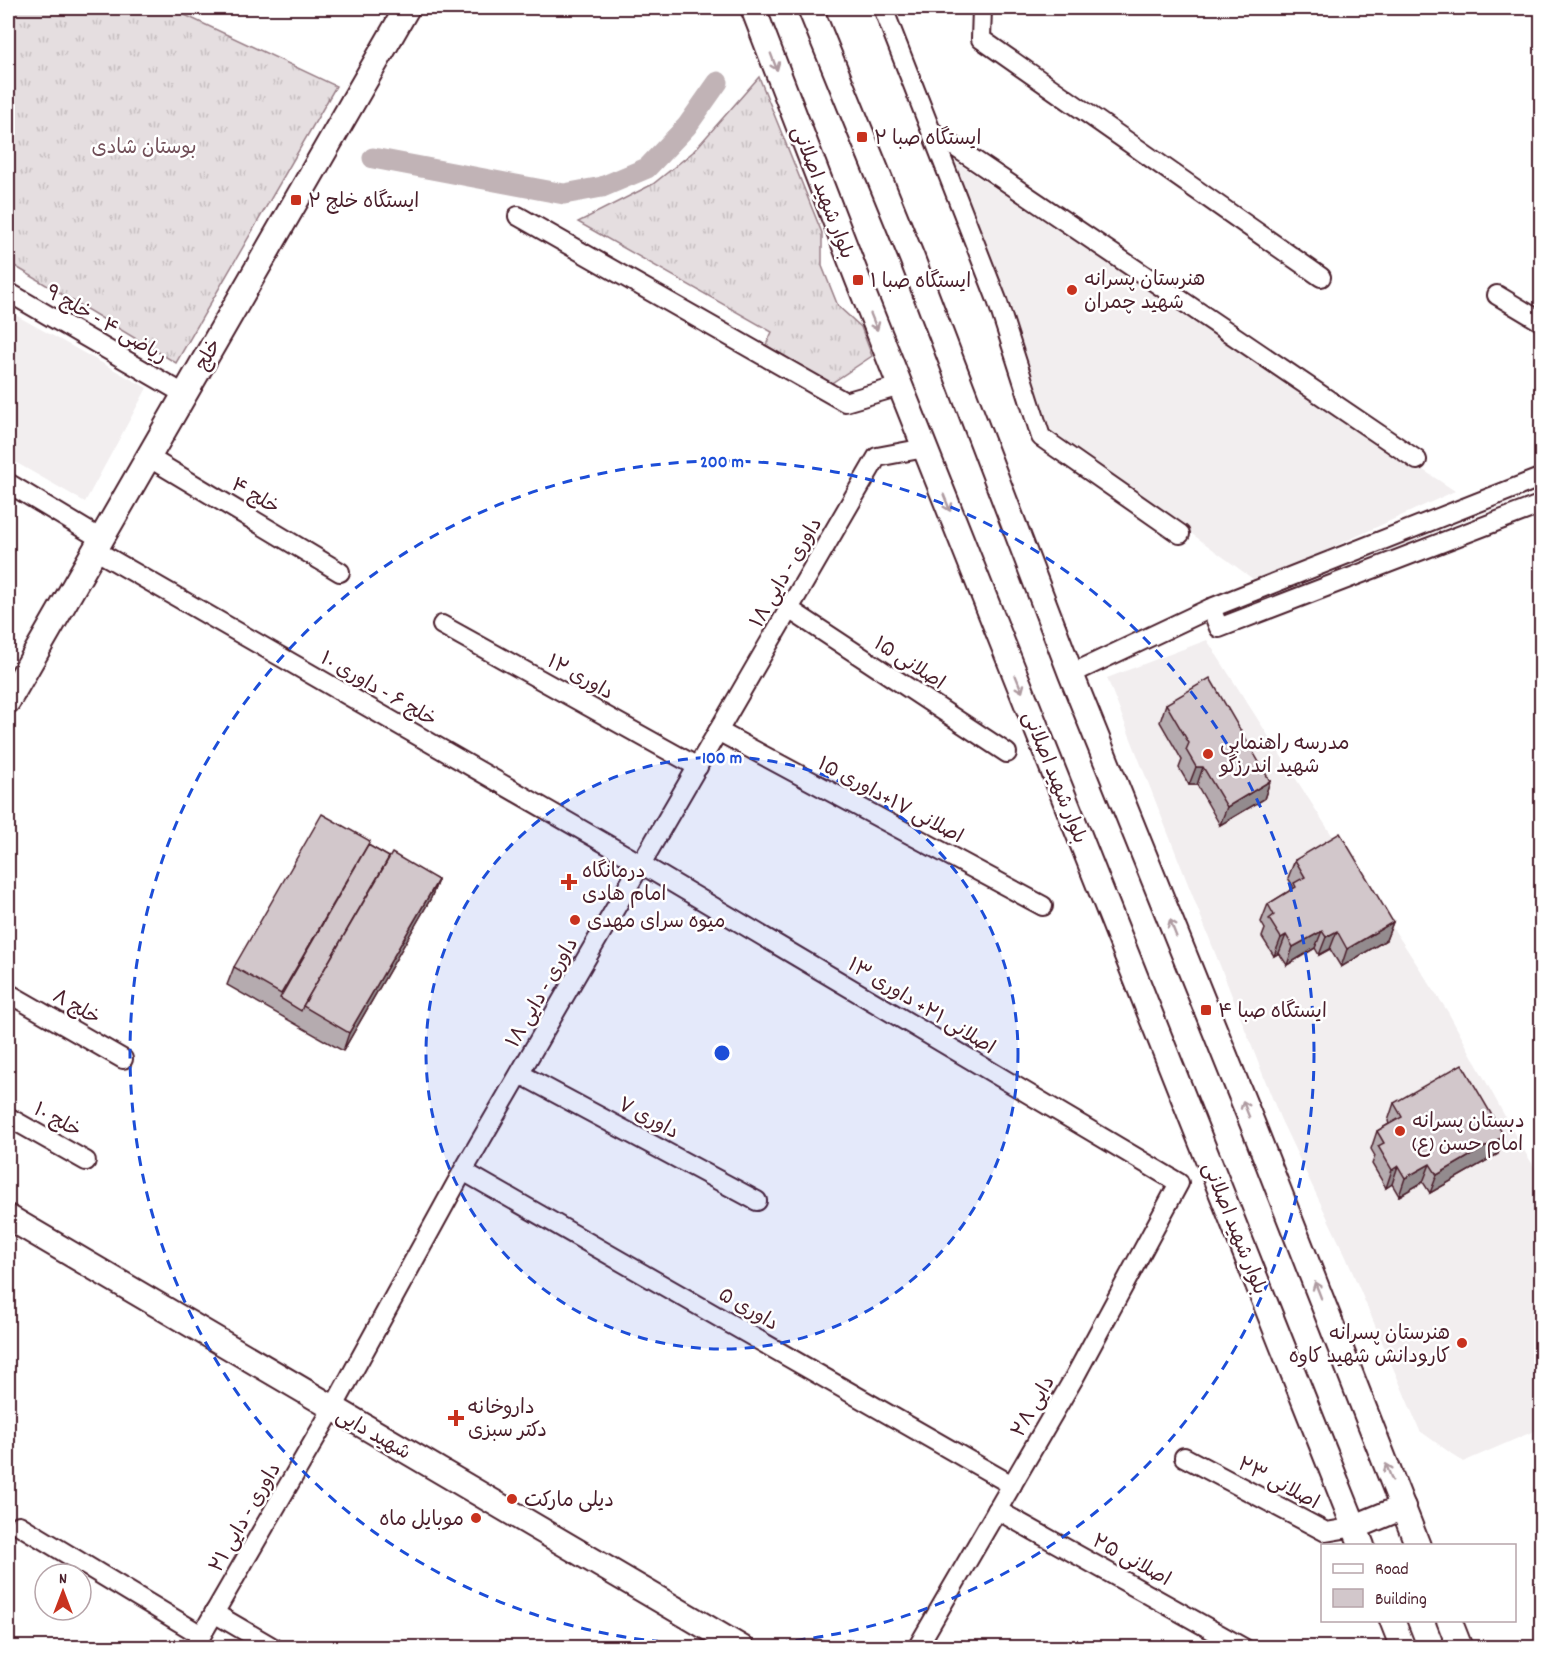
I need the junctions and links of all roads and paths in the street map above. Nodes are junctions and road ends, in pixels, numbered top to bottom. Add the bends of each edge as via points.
1 (407, 8) edge
2 (753, 8) edge
3 (810, 8) edge
4 (883, 8) edge
5 (982, 8) edge
6 (933, 132) junction
7 (518, 216) dead end
8 (1321, 277) dead end
9 (8, 292) edge
10 (1497, 295) dead end
11 (1542, 322) edge
12 (900, 386) junction
13 (184, 394) junction
14 (925, 448) junction
15 (148, 457) junction
16 (1417, 460) dead end
17 (1542, 477) edge
18 (8, 483) edge
19 (1542, 504) edge
20 (1180, 534) dead end
21 (98, 545) junction
22 (340, 572) dead end
23 (1211, 608) junction
24 (789, 609) junction
25 (442, 625) dead end
26 (1071, 674) junction
27 (8, 701) edge
28 (718, 732) junction
29 (1007, 753) dead end
30 (698, 767) junction
31 (641, 864) junction
32 (1043, 906) dead end
33 (8, 993) edge
34 (123, 1059) dead end
35 (520, 1074) junction
36 (8, 1117) edge
37 (86, 1161) dead end
38 (464, 1171) junction
39 (1179, 1184) joint
40 (757, 1201) dead end
41 (8, 1217) edge
42 (333, 1408) junction
43 (1184, 1457) dead end
44 (1012, 1485) junction
45 (1403, 1507) junction
46 (997, 1510) junction
47 (19, 1525) dead end
48 (1359, 1536) edge
49 (1418, 1544) edge
50 (214, 1613) junction
51 (1393, 1622) edge
52 (1450, 1622) edge
53 (198, 1641) edge
54 (274, 1647) edge
55 (742, 1647) edge
56 (917, 1647) edge
57 (1244, 1647) edge
58 (1403, 1647) edge
59 (1460, 1647) edge

1 - 13 main road, خلج
2 -> 12 main road, بلوار شهید اصلانی
3 - 26 main road via 907,247
4 - 6 street
5 - 8 street via 981,39
6 - 16 street
6 - 20 street via 997,300 1041,437
7 - 12 street via 844,402
9 - 13 street, ریاضی ۴ - خلج ۹
10 - 11 street
12 - 14 main road, بلوار شهید اصلانی
13 - 15 main road, خلج
14 - 24 street, داوری - دایی ۱۸ via 877,457
14 -> 48 main road, بلوار شهید اصلانی
15 - 21 main road, خلج
15 - 22 street, خلج ۴
17 - 23 street
18 - 21 street, خلج ۶ - داوری ۱۰
19 - 23 street via 1219,628
21 - 27 main road, خلج
21 - 31 street, خلج ۶ - داوری ۱۰
23 - 26 street
24 - 28 street, داوری - دایی ۱۸
24 - 29 street, اصلانی ۱۵
25 - 30 street, داوری ۱۲
45 -> 26 main road
28 - 30 street, داوری - دایی ۱۸
28 - 32 street, اصلانی ۱۷+داوری ۱۵
30 - 31 street, داوری - دایی ۱۸
31 - 35 street, داوری - دایی ۱۸
31 - 39 street, اصلانی ۲۱+ داوری ۱۳
33 - 34 street, خلج ۸
35 - 38 street, داوری - دایی ۱۸
35 - 40 street, داوری ۷
36 - 37 street, خلج ۱۰
38 - 42 street, داوری - دایی ۱۸
38 - 44 street, داوری ۵
39 - 44 street, دایی ۲۸
41 - 42 main road, شهید دایی
42 - 50 street, داوری - دایی ۲۱
42 - 55 main road, شهید دایی
43 - 48 street, اصلانی ۲۳ via 1326,1532
44 - 46 street, دایی ۲۸
45 - 48 main road
45 - 49 main road
46 - 56 street, دایی ۲۸
46 - 57 street, اصلانی ۲۵
47 - 53 street
50 - 53 street, داوری - دایی ۲۱
50 - 54 street
51 - 58 main road
52 - 59 main road

